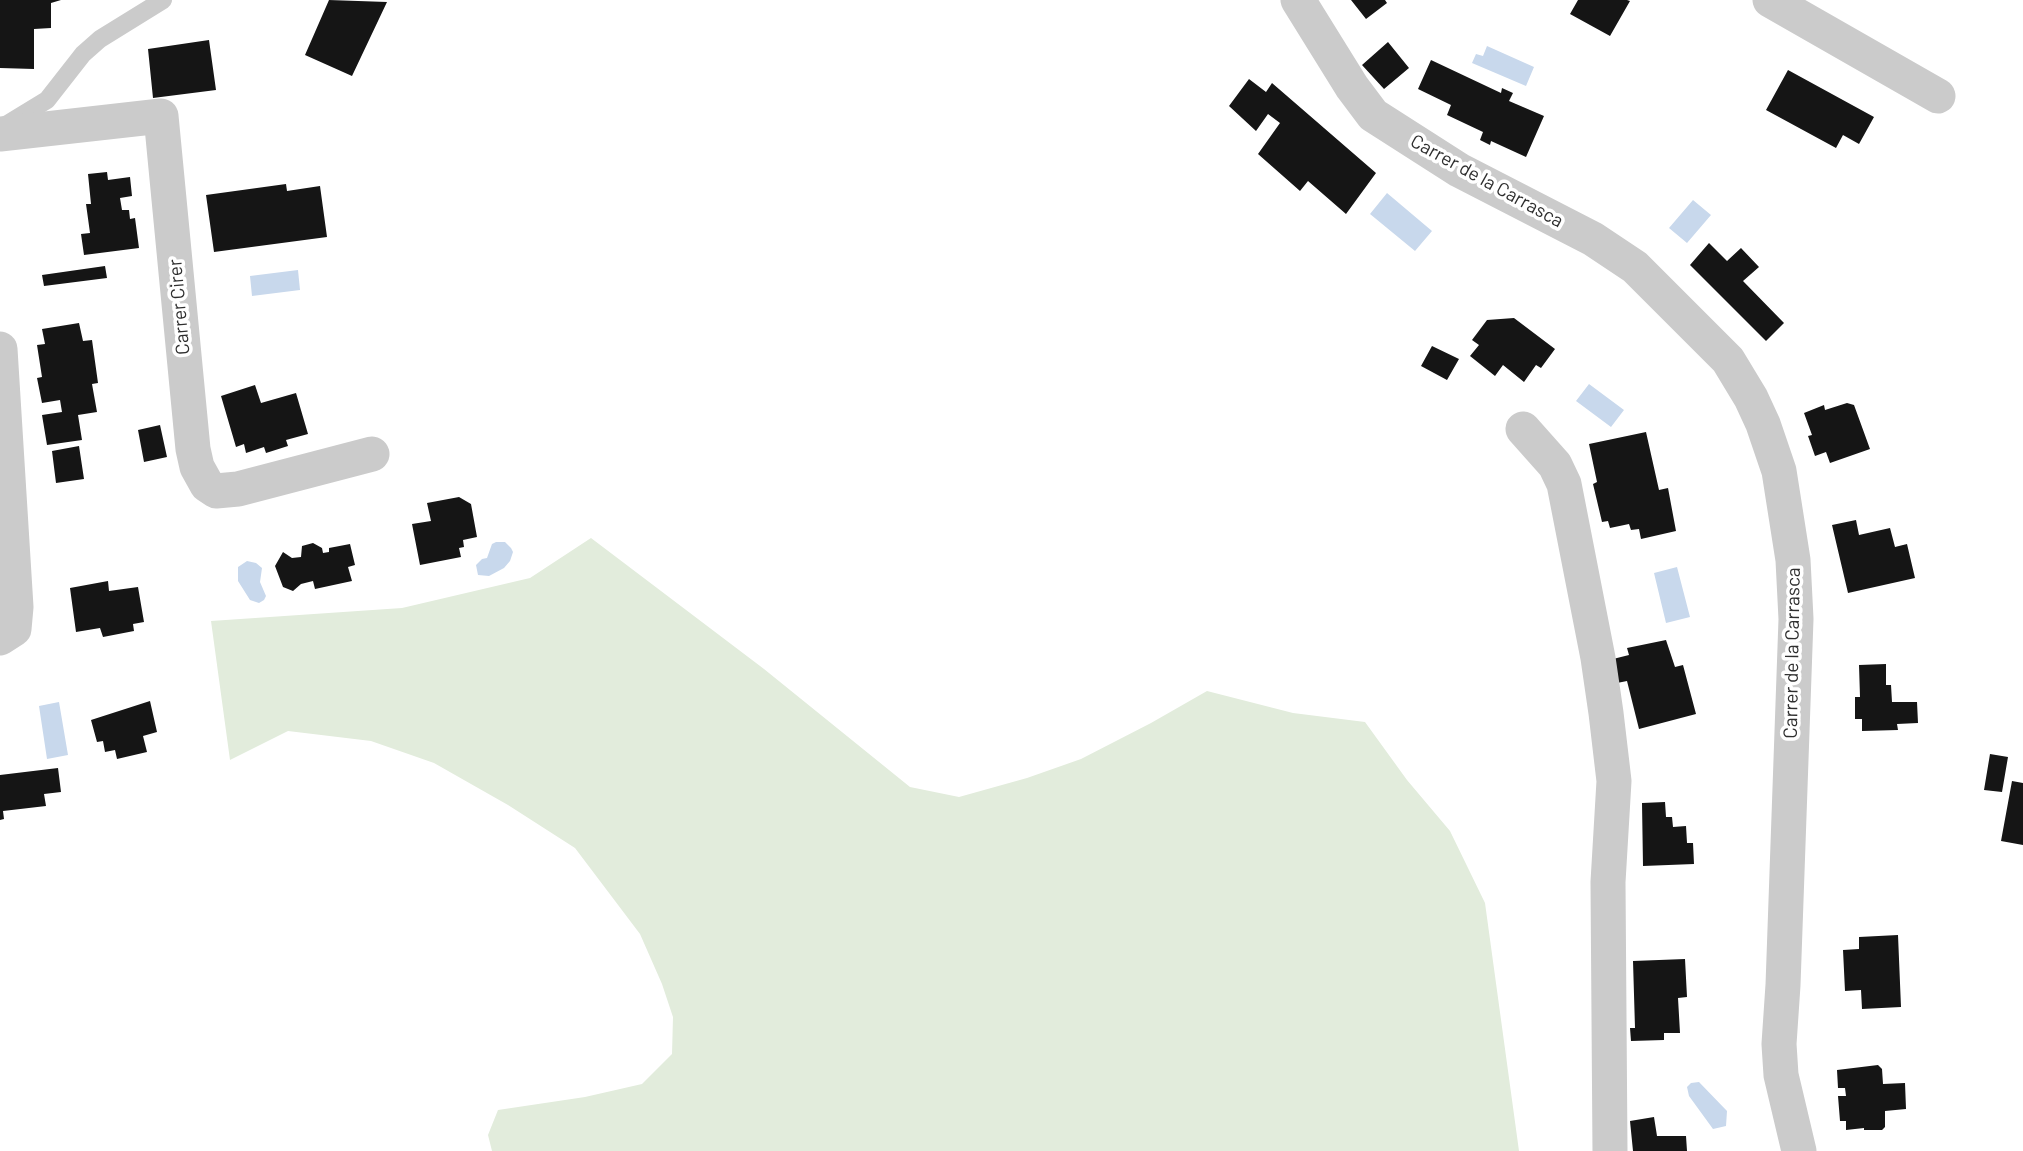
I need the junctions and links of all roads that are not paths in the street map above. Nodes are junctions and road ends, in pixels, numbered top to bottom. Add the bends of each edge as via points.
1 (163, 0) edge
2 (1298, 0) edge
3 (1770, 0) edge
4 (1938, 96) dead end
5 (0, 128) edge
6 (0, 134) edge
7 (0, 349) edge
8 (1523, 429) dead end
9 (372, 454) dead end
10 (0, 638) edge
11 (1609, 1151) edge
12 (1799, 1151) edge

1 - 5 lane via 100,39 47,100
2 - 12 street, Carrer de la Carrasca via 1373,115 1459,170 1583,233 1635,267 1728,360 1763,424 1781,483 1793,560 1796,632 1779,1044 1781,1075
3 - 4 street
6 - 9 street, Carrer Cirer via 161,116 193,449 206,485 216,491 238,489
7 - 10 street via 16,620 14,629
8 - 11 street via 1555,465 1564,484 1606,713 1614,781 1608,882

